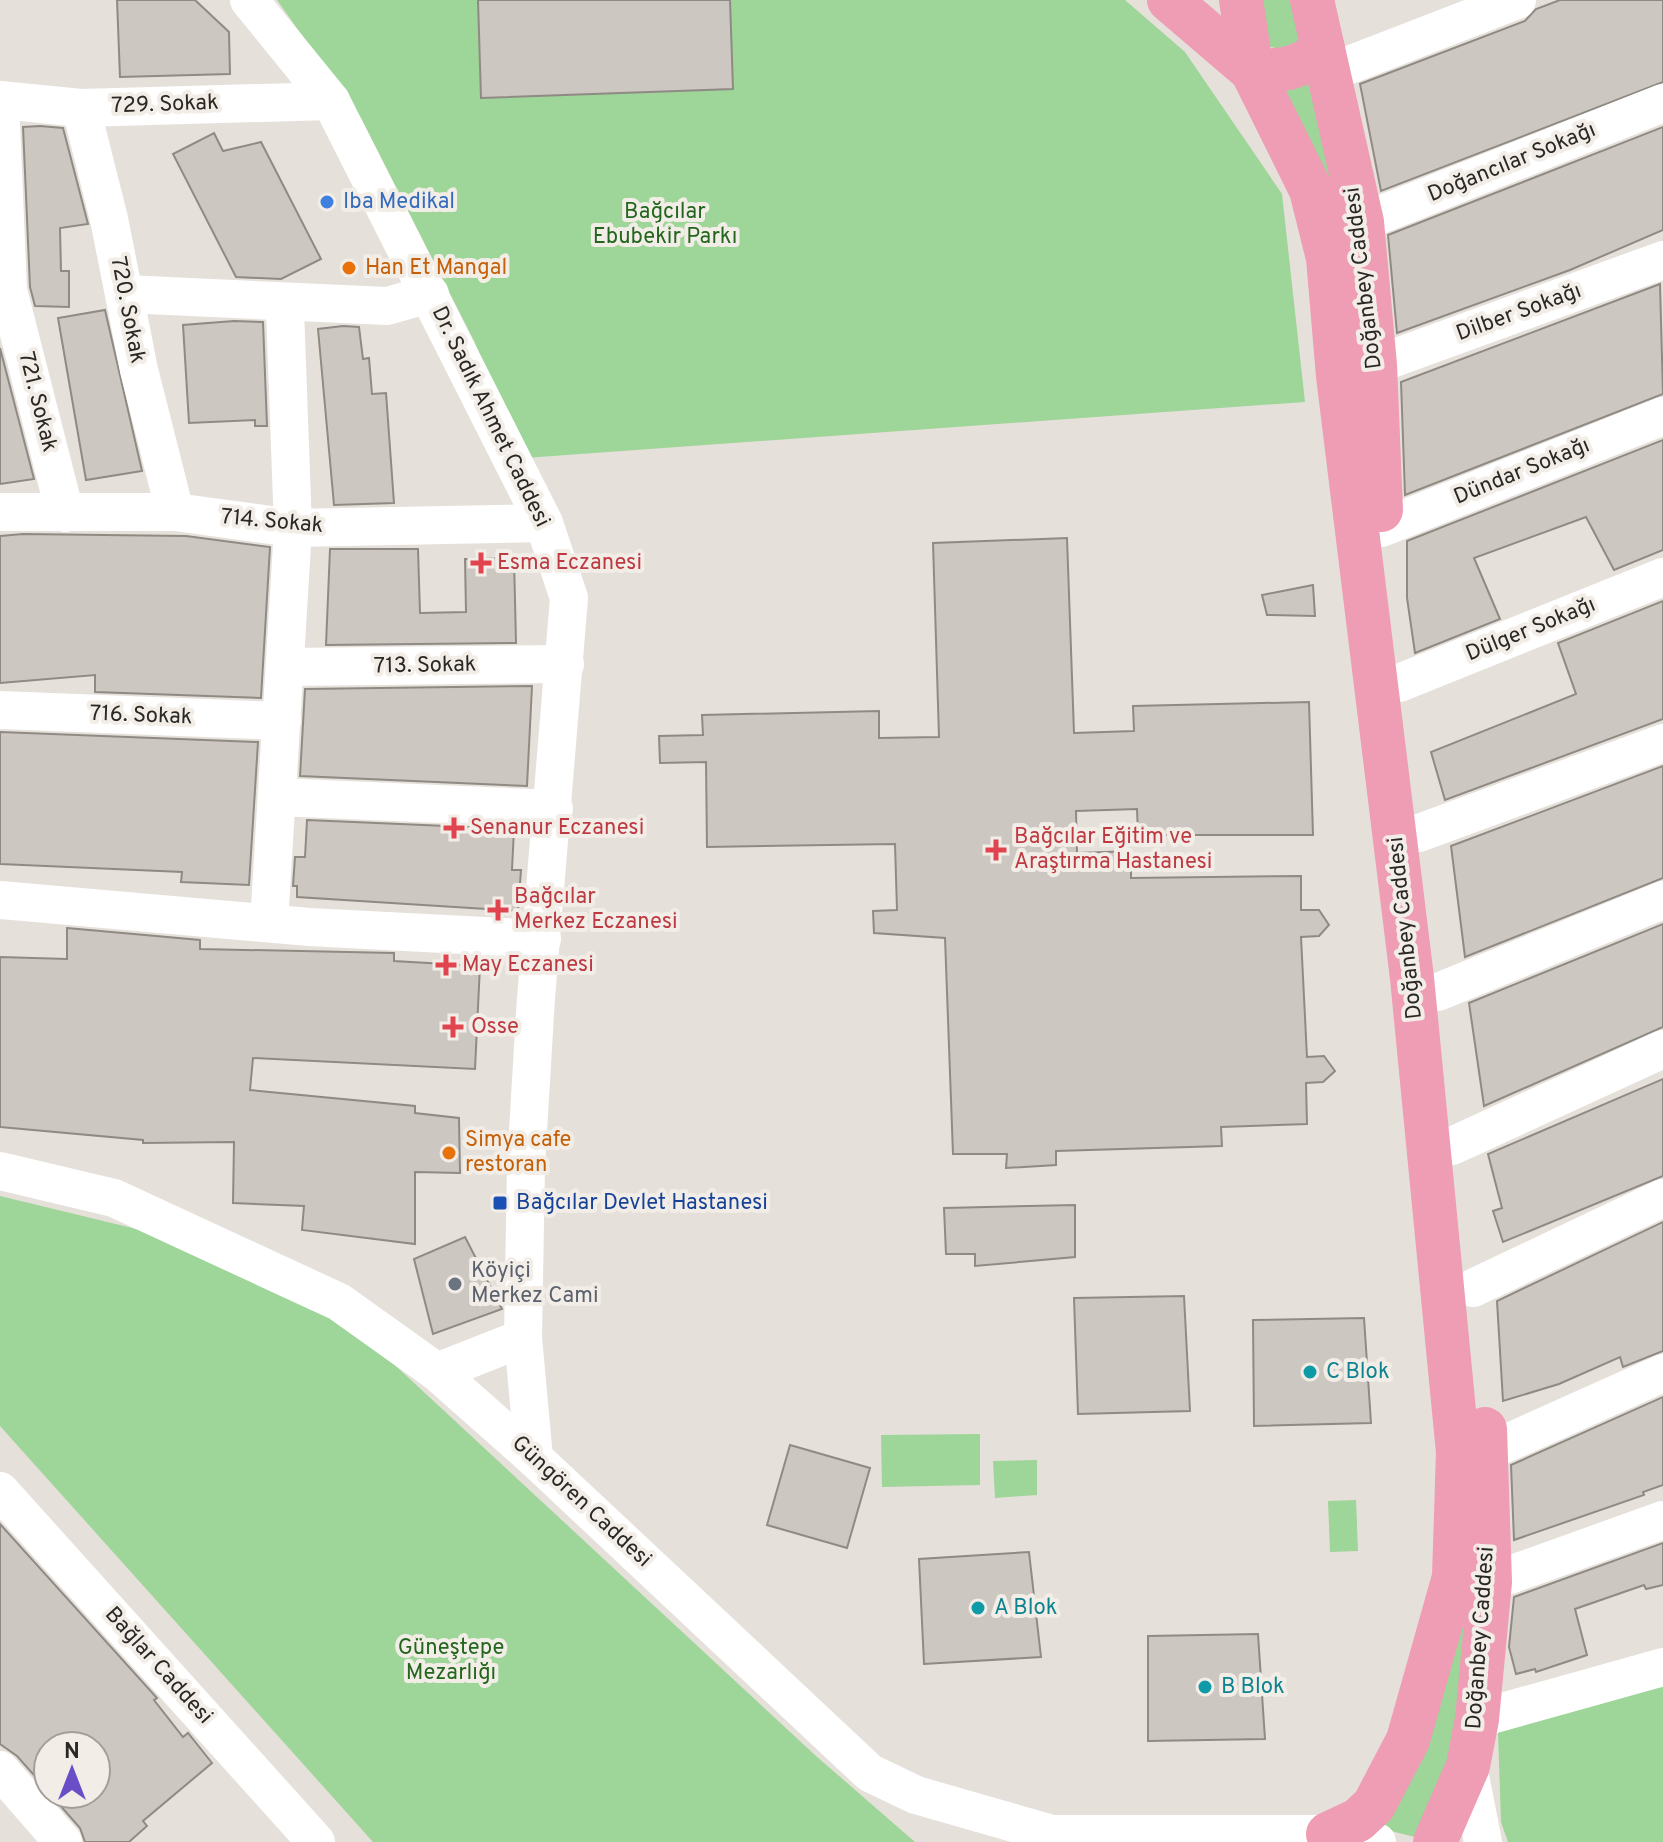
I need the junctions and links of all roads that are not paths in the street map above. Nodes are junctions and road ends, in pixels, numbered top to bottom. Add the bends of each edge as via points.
1 (249, 0) edge
2 (1169, 0) edge
3 (1241, 0) edge
4 (1312, 0) edge
5 (1517, 0) edge
6 (1327, 60) junction
7 (1252, 71) junction
8 (0, 100) edge
9 (331, 101) junction
10 (1663, 103) edge
11 (81, 108) junction
12 (1362, 222) junction
13 (1663, 260) edge
14 (4, 290) edge
15 (125, 294) junction
16 (430, 294) junction
17 (285, 309) dead end
18 (1375, 365) junction
19 (1663, 416) edge
20 (0, 512) edge
21 (175, 512) junction
22 (65, 513) junction
23 (544, 523) junction
24 (293, 528) junction
25 (1381, 528) junction
26 (1663, 577) edge
27 (565, 664) junction
28 (285, 667) junction
29 (1399, 683) junction
30 (0, 710) edge
31 (282, 721) junction
32 (1663, 743) edge
33 (277, 797) junction
34 (554, 809) junction
35 (1419, 833) junction
36 (0, 900) edge
37 (1663, 900) edge
38 (269, 923) junction
39 (542, 939) junction
40 (1438, 992) junction
41 (1663, 1049) edge
42 (1452, 1146) junction
43 (0, 1171) edge
44 (1663, 1198) edge
45 (1473, 1288) junction
46 (523, 1338) junction
47 (437, 1372) junction
48 (1663, 1373) edge
49 (1487, 1452) junction
50 (534, 1458) junction
51 (0, 1491) edge
52 (1663, 1520) edge
53 (1490, 1582) junction
54 (1663, 1667) edge
55 (1477, 1719) junction
56 (1468, 1766) junction
57 (0, 1770) edge
58 (1149, 1838) edge
59 (1326, 1839) edge
60 (63, 1842) edge
61 (316, 1842) edge
62 (1377, 1842) edge
63 (1435, 1842) edge
64 (1483, 1842) edge

1 - 9 street, Dr. Sadık Ahmet Caddesi
2 - 7 main road
3 - 7 main road, Doğanbey Caddesi
4 - 6 main road, Doğanbey Caddesi
5 - 6 street
6 - 7 main road via 1284,71
6 - 12 main road, Doğanbey Caddesi
7 - 59 main road, Doğanbey Caddesi via 1311,190 1328,258 1408,933 1458,1452 1454,1577 1408,1740 1374,1805
8 - 11 street, 729. Sokak
8 - 14 street, 721. Sokak
9 - 11 street, 729. Sokak
9 - 16 street, Dr. Sadık Ahmet Caddesi
10 - 12 street, Doğancılar Sokağı
11 - 15 street, 720. Sokak
12 - 18 main road, Doğanbey Caddesi
13 - 18 street, Dilber Sokağı
14 - 22 street, 721. Sokak
15 - 16 street via 387,306
15 - 21 street, 720. Sokak
16 - 23 street, Dr. Sadık Ahmet Caddesi
17 - 24 street
18 - 25 main road, Doğanbey Caddesi
19 - 25 street, Dündar Sokağı
20 - 22 street, 714. Sokak
21 - 22 street, 714. Sokak
21 - 24 street, 714. Sokak
23 - 24 street, 714. Sokak
23 - 27 street, Dr. Sadık Ahmet Caddesi via 569,598
24 - 28 street
25 - 29 main road, Doğanbey Caddesi
26 - 29 street, Dülger Sokağı
27 - 28 street, 713. Sokak
27 - 34 street, Dr. Sadık Ahmet Caddesi
28 - 31 street
29 - 35 main road, Doğanbey Caddesi
30 - 31 street, 716. Sokak
31 - 33 street
32 - 35 street
33 - 34 street
33 - 38 street
34 - 39 street, Dr. Sadık Ahmet Caddesi
35 - 40 main road, Doğanbey Caddesi
36 - 38 street
37 - 40 street
38 - 39 street
39 - 46 street, Dr. Sadık Ahmet Caddesi via 526,1164
40 - 42 main road, Doğanbey Caddesi
41 - 42 street
42 - 45 main road, Doğanbey Caddesi
43 - 47 street, Güngören Caddesi via 114,1198 339,1302
44 - 45 street
45 - 49 main road, Doğanbey Caddesi
46 - 47 street
46 - 50 street, Dr. Sadık Ahmet Caddesi
47 - 50 street, Güngören Caddesi
48 - 49 street
49 - 53 main road, Doğanbey Caddesi
50 - 58 street, Güngören Caddesi via 870,1773 916,1795 1052,1834
51 - 61 street, Bağlar Caddesi
52 - 53 street
53 - 55 main road, Doğanbey Caddesi
54 - 55 street
55 - 56 main road, Doğanbey Caddesi
56 - 63 main road, Doğanbey Caddesi
56 - 64 street
57 - 60 street
58 - 59 street, Güngören Caddesi
59 - 62 street, Güngören Caddesi via 1364,1837

